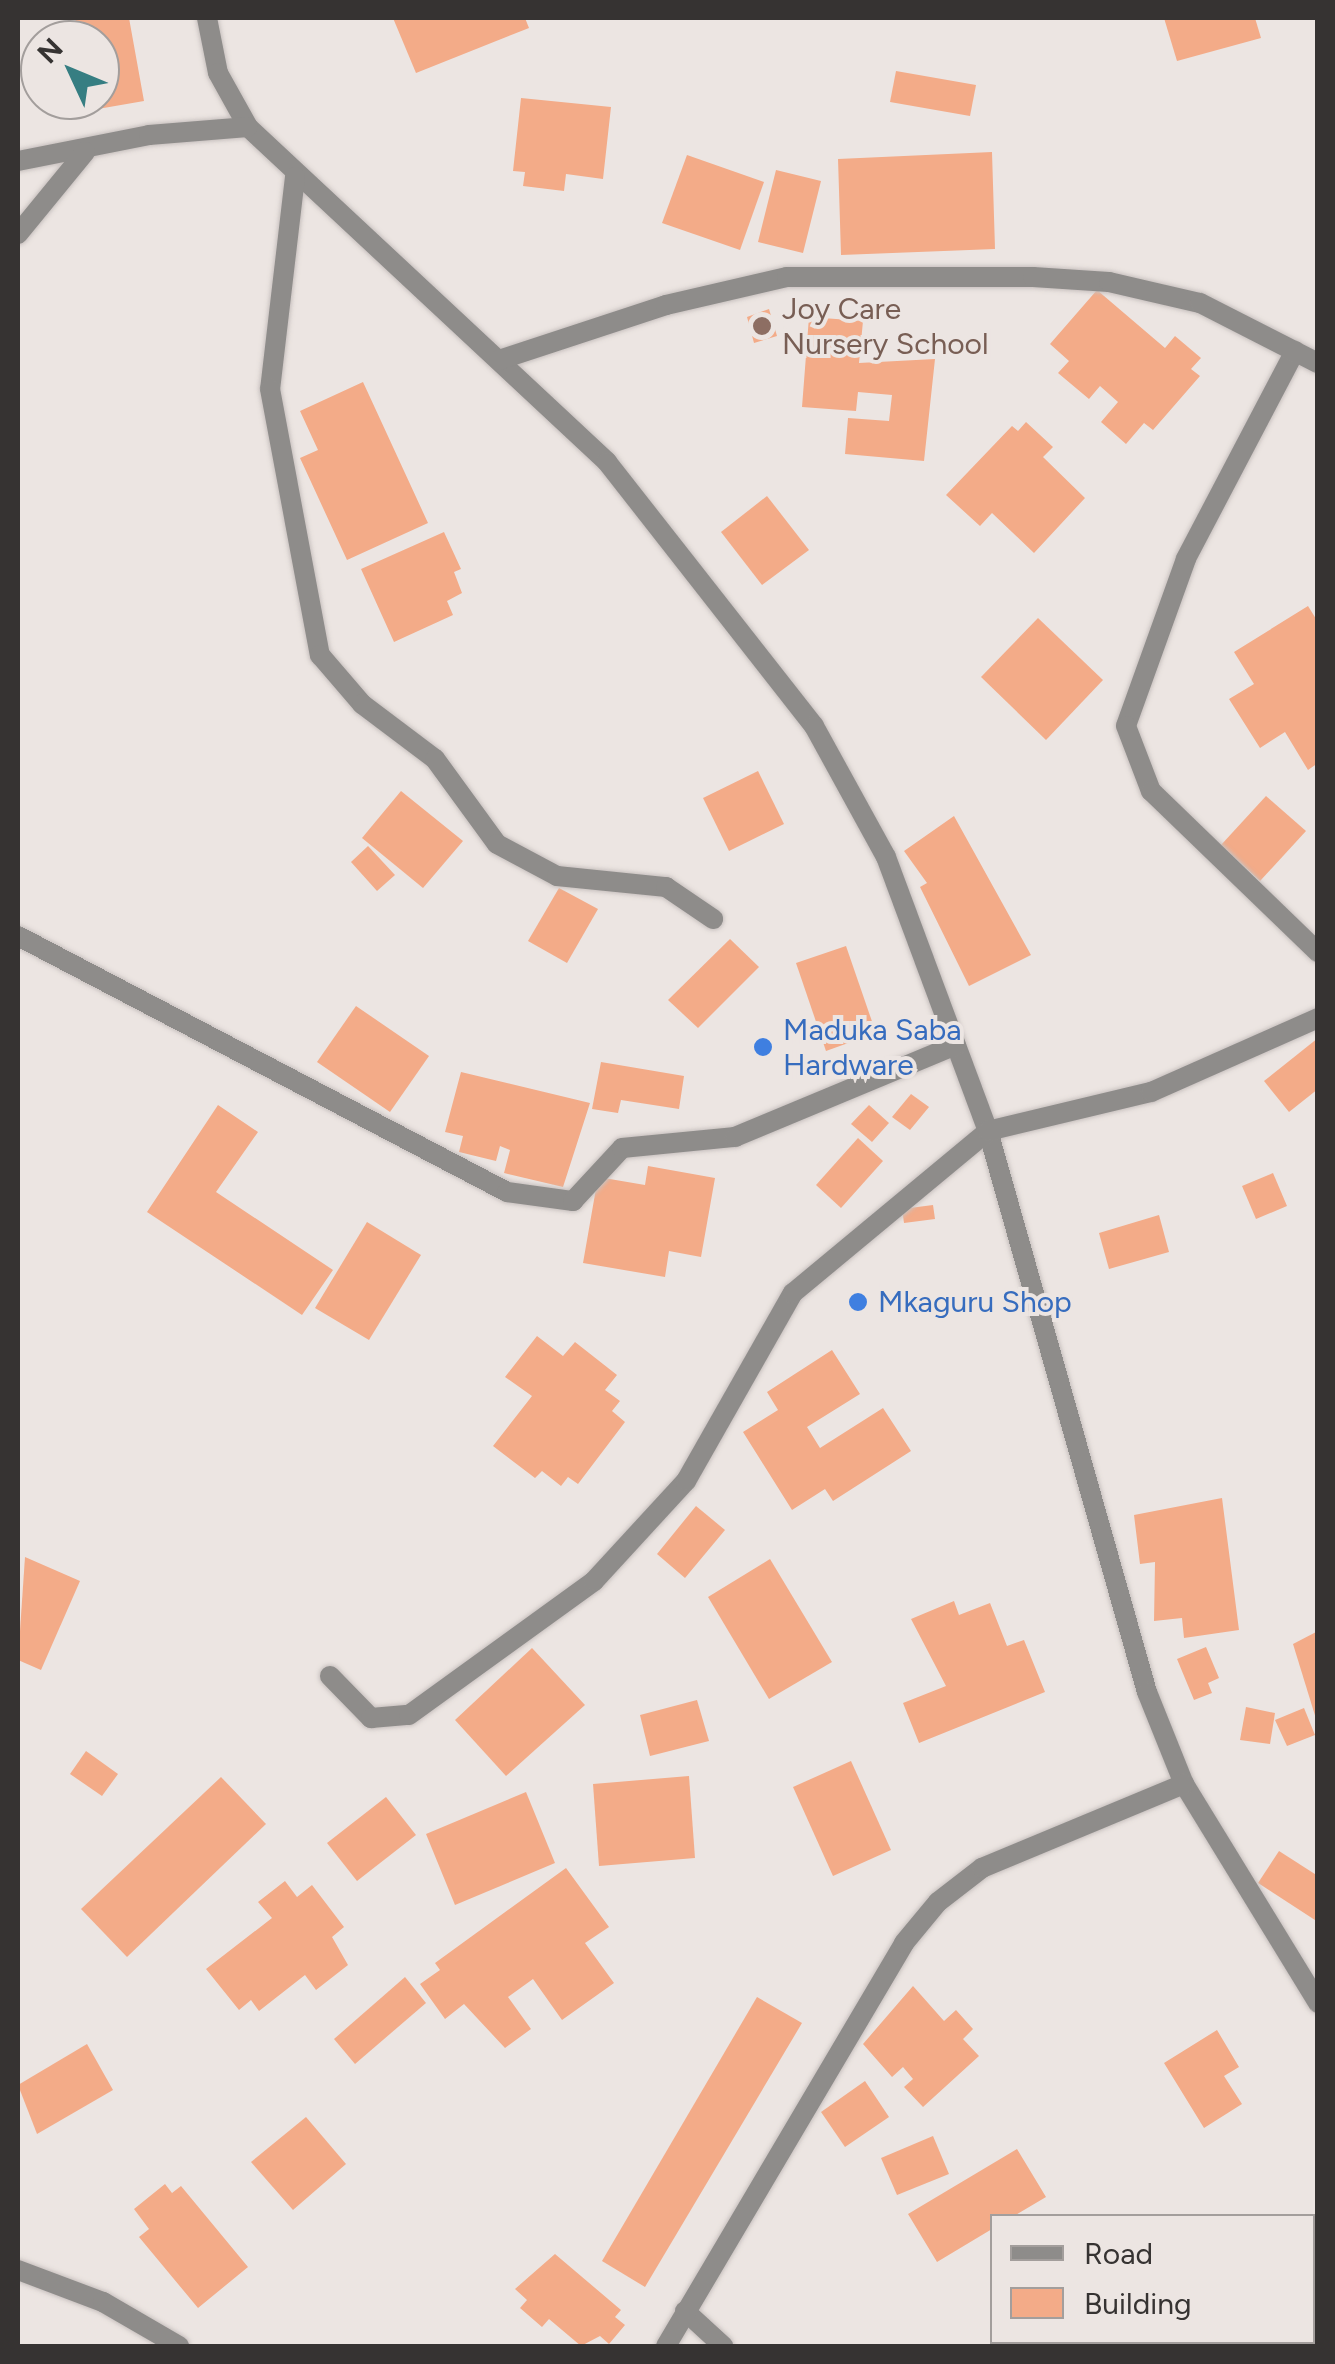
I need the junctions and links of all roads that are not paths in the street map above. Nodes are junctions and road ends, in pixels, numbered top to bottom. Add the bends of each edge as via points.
1 (207, 18) edge
2 (248, 127) junction
3 (85, 152) junction
4 (18, 161) edge
5 (295, 177) junction
6 (18, 234) edge
7 (1296, 351) junction
8 (499, 360) junction
9 (1318, 363) edge
10 (713, 919) dead end
11 (18, 936) edge
12 (1318, 952) edge
13 (1318, 1018) edge
14 (956, 1045) junction
15 (988, 1131) junction
16 (330, 1676) dead end
17 (1184, 1784) junction
18 (1318, 2003) edge
19 (18, 2270) edge
20 (684, 2311) junction
21 (179, 2346) edge
22 (666, 2346) edge
23 (723, 2346) edge

1 - 2 street via 218,73
2 - 3 street via 149,135
2 - 5 street
3 - 4 street
3 - 6 street
5 - 8 street
5 - 10 street via 270,389 320,654 332,675 435,759 497,844 557,876 666,888
7 - 8 street via 1200,303 1109,282 787,278 666,305
7 - 9 street
7 - 12 street via 1186,559 1126,726 1151,790
8 - 14 street via 607,462 814,726 886,857
11 - 14 street via 508,1192 573,1201 622,1148 736,1138
13 - 15 street via 1151,1092
14 - 15 street
15 - 16 street via 793,1293 686,1481 594,1581 400,1719 371,1718
15 - 17 street via 1147,1692
17 - 18 street
17 - 20 street via 982,1868 938,1902 904,1943
19 - 21 street via 103,2302
20 - 22 street
20 - 23 street

